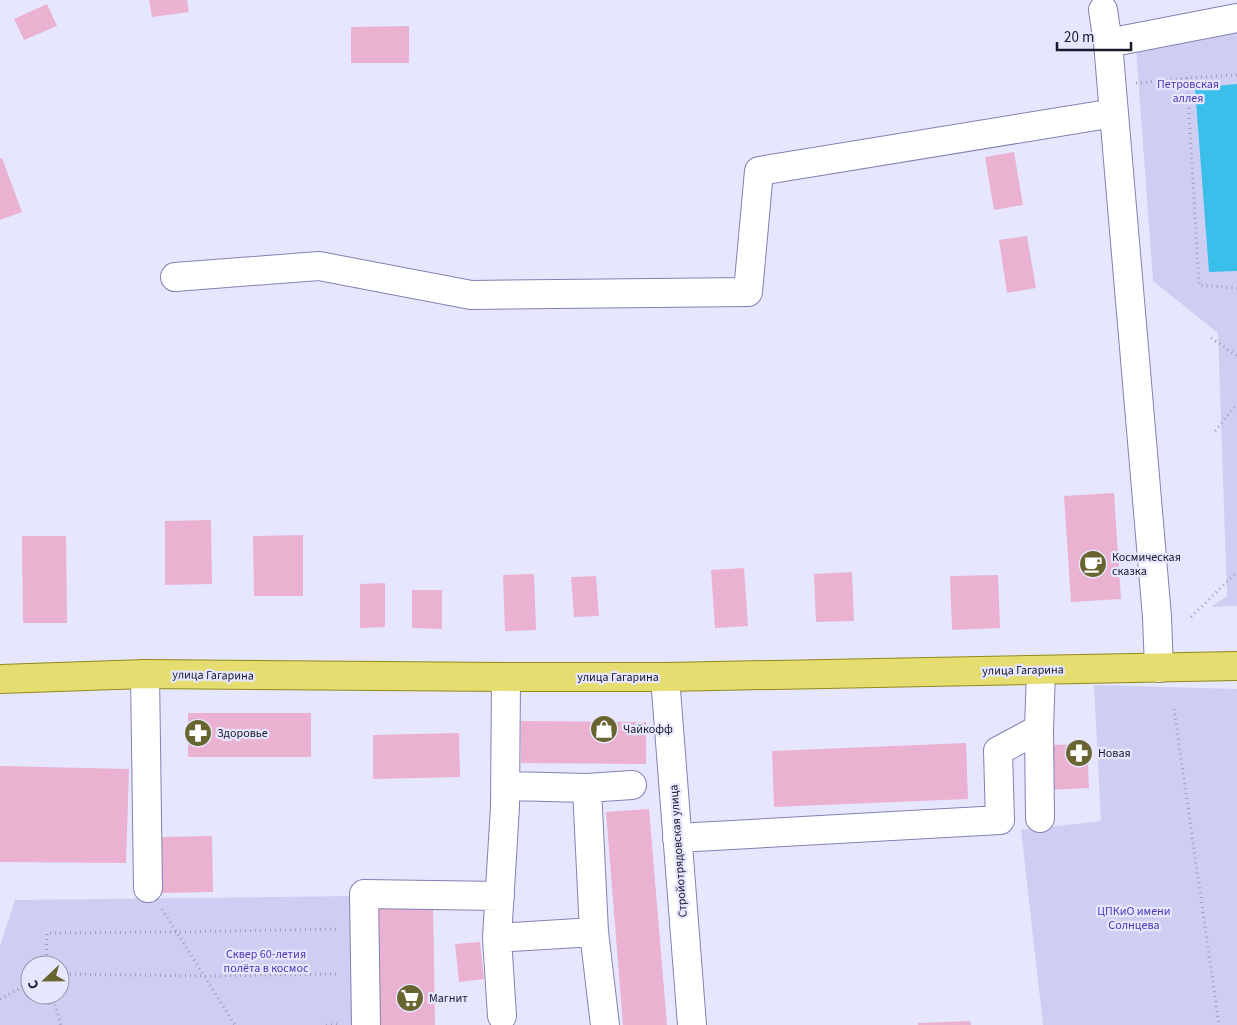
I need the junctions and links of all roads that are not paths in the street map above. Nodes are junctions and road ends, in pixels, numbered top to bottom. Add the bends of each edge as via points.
1 (1103, 10) dead end
2 (1237, 18) edge
3 (1108, 43) junction
4 (1114, 113) junction
5 (175, 277) dead end
6 (1237, 666) edge
7 (1160, 668) junction
8 (1041, 670) junction
9 (145, 674) junction
10 (665, 677) junction
11 (506, 678) junction
12 (0, 680) edge
13 (1039, 729) junction
14 (632, 785) dead end
15 (506, 786) junction
16 (587, 788) junction
17 (1040, 818) dead end
18 (677, 838) junction
19 (148, 888) road end
20 (500, 896) junction
21 (594, 932) junction
22 (497, 938) junction
23 (502, 1016) dead end
24 (366, 1025) edge
25 (605, 1025) edge
26 (692, 1025) edge

1 - 3 street
2 - 3 street
3 - 4 street
4 - 5 street via 759,171 748,292 471,295 319,266
4 - 7 street
6 - 7 main road, улица Гагарина
7 - 8 main road, улица Гагарина
8 - 10 main road, улица Гагарина
8 - 13 street
9 - 11 main road, улица Гагарина
9 - 12 main road, улица Гагарина
9 - 19 street
10 - 11 main road, улица Гагарина
10 - 18 street, Стройотрядовская улица
11 - 15 street
13 - 17 street
13 - 18 street via 998,751 1000,820
14 - 16 street
15 - 16 street
15 - 20 street
16 - 21 street
18 - 26 street, Стройотрядовская улица
20 - 22 street
20 - 24 street via 364,894
21 - 22 street
21 - 25 street
22 - 23 street

